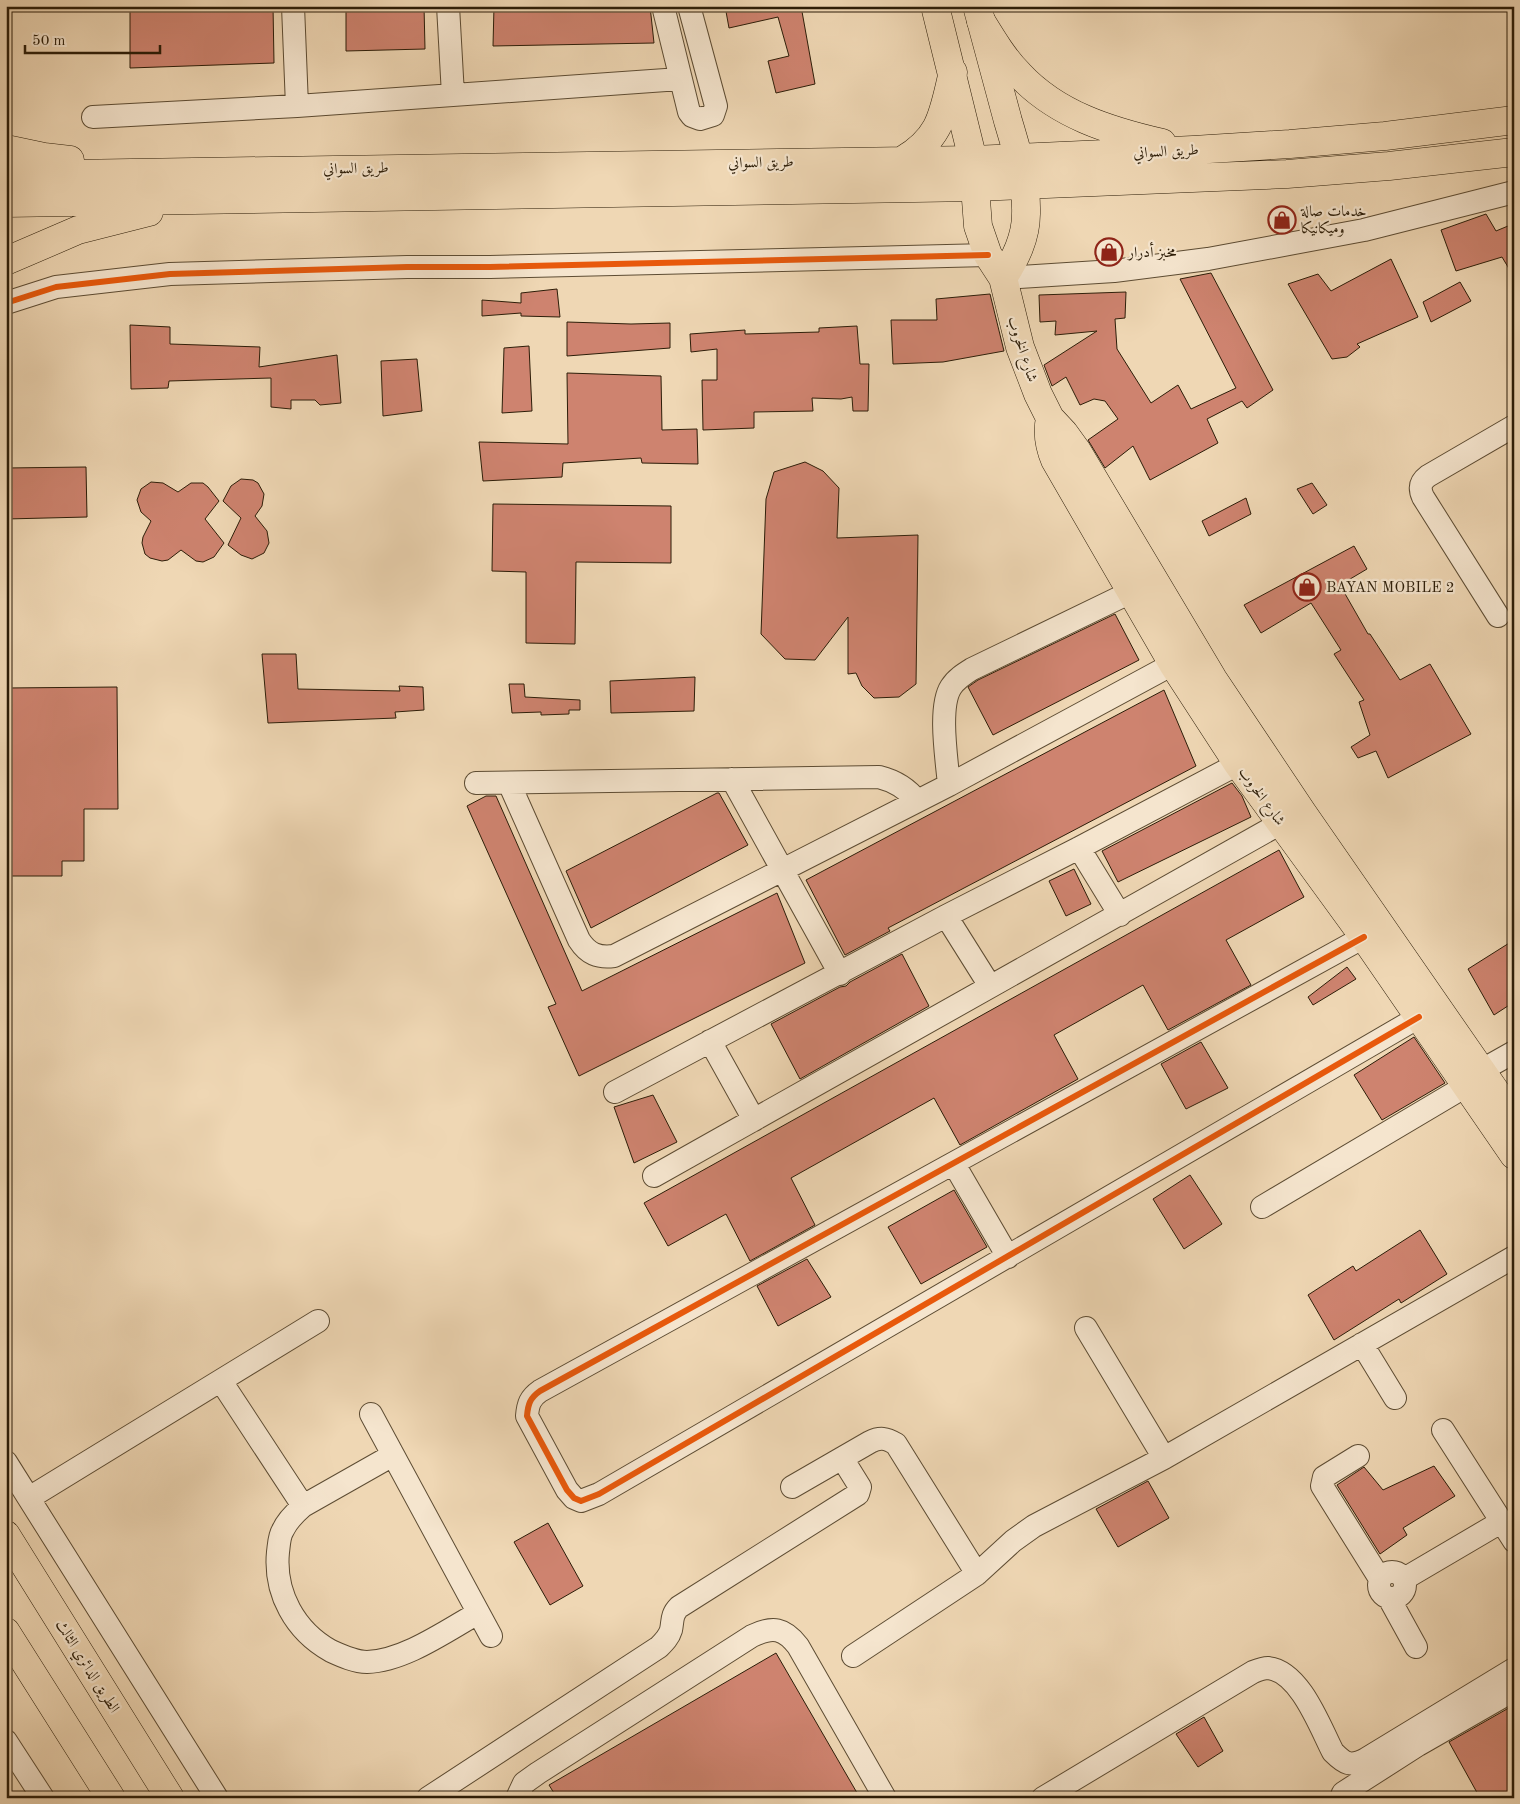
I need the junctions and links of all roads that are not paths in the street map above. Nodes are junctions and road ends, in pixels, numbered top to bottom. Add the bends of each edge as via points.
1 (293, 6) edge
2 (448, 6) edge
3 (663, 6) edge
4 (689, 6) edge
5 (935, 6) edge
6 (979, 14) edge
7 (952, 72) junction
8 (680, 79) junction
9 (453, 95) junction
10 (297, 106) junction
11 (94, 117) dead end
12 (1514, 120) edge
13 (6, 149) edge
14 (1193, 150) junction
15 (1513, 154) edge
16 (1018, 158) junction
17 (903, 160) junction
18 (973, 160) junction
19 (184, 171) junction
20 (6, 175) edge
21 (1024, 185) junction
22 (976, 187) junction
23 (1514, 192) edge
24 (181, 201) junction
25 (6, 203) edge
26 (988, 255) junction
27 (6, 261) edge
28 (1003, 278) junction
29 (6, 303) edge
30 (1050, 418) junction
31 (1514, 426) edge
32 (1131, 592) junction
33 (1498, 616) dead end
34 (1173, 664) junction
35 (1202, 685) junction
36 (1238, 764) junction
37 (732, 779) junction
38 (476, 783) dead end
39 (509, 783) junction
40 (949, 785) junction
41 (917, 801) junction
42 (1281, 823) junction
43 (1079, 848) junction
44 (782, 870) junction
45 (1120, 915) junction
46 (946, 916) junction
47 (1364, 938) junction
48 (840, 974) junction
49 (990, 986) junction
50 (1419, 1018) junction
51 (710, 1041) junction
52 (1514, 1052) edge
53 (1474, 1078) junction
54 (615, 1092) dead end
55 (1514, 1118) edge
56 (754, 1120) junction
57 (1514, 1155) edge
58 (954, 1164) junction
59 (654, 1176) dead end
60 (1262, 1207) dead end
61 (1008, 1257) junction
62 (1514, 1257) edge
63 (318, 1321) dead end
64 (1086, 1328) dead end
65 (1362, 1344) junction
66 (221, 1381) junction
67 (1395, 1398) dead end
68 (371, 1414) dead end
69 (1443, 1430) dead end
70 (393, 1455) junction
71 (1358, 1456) dead end
72 (842, 1458) junction
73 (1164, 1458) junction
74 (6, 1462) edge
75 (792, 1487) dead end
76 (29, 1498) junction
77 (303, 1506) junction
78 (1504, 1515) edge
79 (6, 1534) edge
80 (1514, 1541) edge
81 (977, 1574) junction
82 (1384, 1588) junction
83 (478, 1613) junction
84 (6, 1632) edge
85 (491, 1636) dead end
86 (1416, 1647) dead end
87 (853, 1656) dead end
88 (1514, 1670) edge
89 (1514, 1690) edge
90 (6, 1741) edge
91 (43, 1798) edge
92 (111, 1798) edge
93 (170, 1798) edge
94 (217, 1798) edge
95 (428, 1798) edge
96 (517, 1798) edge
97 (885, 1798) edge
98 (1042, 1798) edge
99 (1341, 1798) edge

1 - 10 street
2 - 9 street
3 - 8 street
4 - 8 street via 716,106 713,115 700,119 692,116
5 - 7 main road, شارع الخروب
6 - 14 main road via 996,45 1019,74 1046,99 1078,118
6 - 16 main road
7 - 17 main road via 938,126 917,152
7 - 18 main road, شارع الخروب
8 - 9 street
9 - 10 street
10 - 11 street
12 - 14 main road, طريق السواني via 1385,136
13 - 19 main road via 44,157
14 - 16 main road, طريق السواني
15 - 21 main road, طريق السواني via 1287,174
16 - 18 main road, طريق السواني
16 - 21 main road
17 - 18 main road, طريق السواني
17 - 19 main road, طريق السواني
18 - 22 main road, شارع الخروب
19 - 20 main road, طريق السواني
21 - 22 main road, طريق السواني
21 - 28 main road via 1024,231 1014,260
22 - 24 main road, طريق السواني
22 - 26 main road, شارع الخروب via 978,226
23 - 28 street via 1364,230 1208,259 1114,271
24 - 25 main road, طريق السواني
24 - 27 main road via 78,230
26 - 28 main road, شارع الخروب
26 - 29 street via 170,274 56,287
28 - 30 main road, شارع الخروب via 1020,347
30 - 32 main road, شارع الخروب via 1050,450
30 - 35 main road, شارع الخروب via 1077,451
31 - 33 street via 1428,476 1420,485 1420,492
32 - 34 main road, شارع الخروب
32 - 40 street via 960,676 951,687 944,714
34 - 35 main road, شارع الخروب
34 - 40 street
35 - 36 main road, شارع الخروب
35 - 53 main road, شارع الخروب via 1302,812
36 - 42 main road, شارع الخروب
36 - 43 street
37 - 39 street
37 - 41 street via 879,777 901,785
37 - 44 street
38 - 39 street
39 - 44 street via 579,940 593,955 614,956
40 - 41 street
41 - 44 street
42 - 45 street
42 - 47 main road, شارع الخروب
43 - 45 street
43 - 46 street
44 - 48 street
45 - 49 street
46 - 48 street
46 - 49 street
47 - 50 main road, شارع الخروب
47 - 58 street
48 - 51 street
49 - 56 street
50 - 53 main road, شارع الخروب
50 - 61 street
51 - 54 street
51 - 56 street
52 - 53 street
53 - 55 main road, شارع الخروب
53 - 57 main road, شارع الخروب
53 - 60 street
56 - 59 street
58 - 61 street
58 - 61 street via 532,1397 527,1416 567,1490 574,1498 590,1499
62 - 65 street
63 - 66 street
64 - 73 street
65 - 67 street
65 - 73 street
66 - 76 street
66 - 77 street
68 - 70 street
69 - 78 street
70 - 77 street
70 - 83 street
71 - 82 street via 1324,1477 1322,1486
72 - 75 street
72 - 81 street via 878,1438 896,1444
72 - 95 street via 860,1487 858,1494 679,1607 672,1617 671,1630 659,1647
73 - 81 street via 1034,1526
74 - 76 street
76 - 94 street
77 - 83 street via 282,1530 278,1545 278,1575 294,1617 325,1647 351,1659 366,1662 387,1660
78 - 80 street
78 - 82 street via 1404,1579 1404,1591 1394,1598
79 - 93 main road, الطريق الدائري الثالث
81 - 87 street
82 - 86 street
83 - 85 street
84 - 92 main road
88 - 98 street via 1366,1759 1349,1764 1333,1752 1302,1692 1279,1670 1266,1668 1254,1672
89 - 99 street via 1418,1745 1343,1793
90 - 91 street
96 - 97 street via 524,1783 554,1762 752,1636 764,1630 778,1630 790,1636 798,1646

